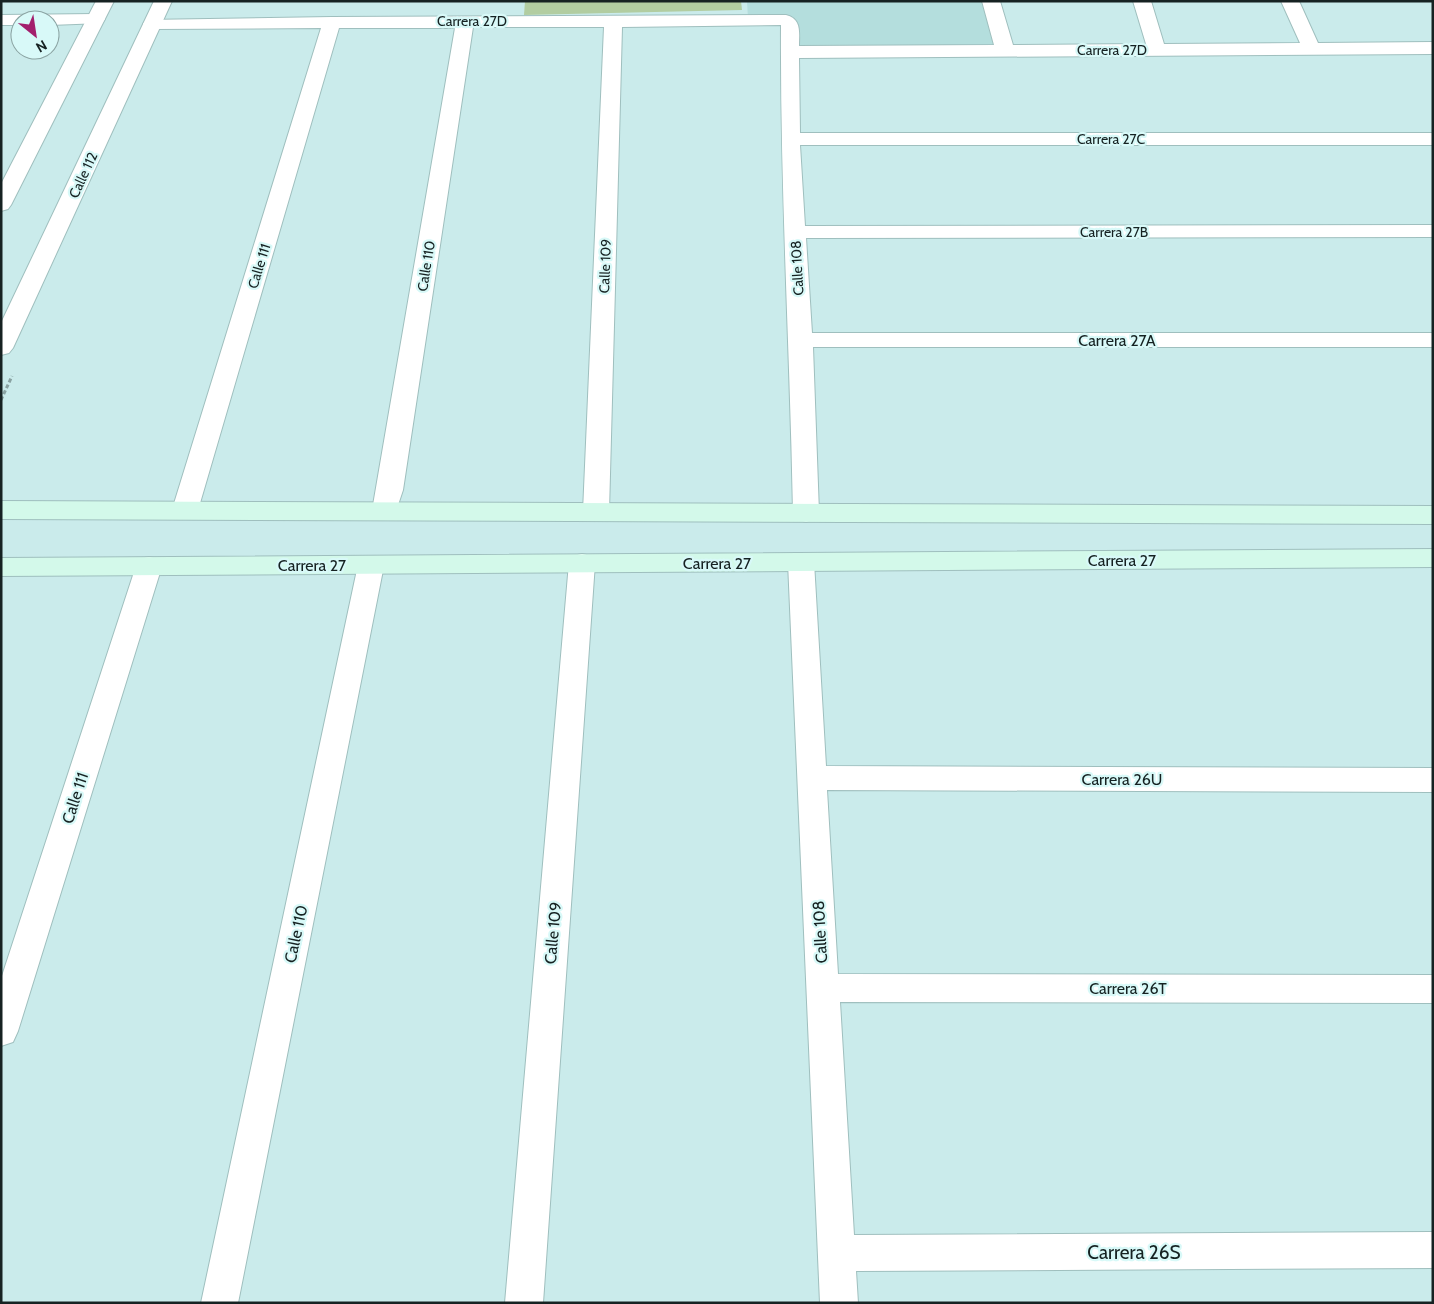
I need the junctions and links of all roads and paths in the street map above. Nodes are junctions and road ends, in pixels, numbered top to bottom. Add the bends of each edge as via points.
1 (163, 1) edge
2 (991, 1) edge
3 (1142, 1) edge
4 (1290, 1) edge
5 (100, 10) edge
6 (748, 10) edge
7 (1, 20) edge
8 (613, 20) junction
9 (465, 21) junction
10 (332, 22) junction
11 (152, 24) junction
12 (790, 24) joint
13 (1311, 48) junction
14 (1433, 48) edge
15 (1157, 50) junction
16 (1005, 51) junction
17 (790, 52) junction
18 (1433, 138) edge
19 (790, 139) junction
20 (1, 205) edge
21 (1433, 231) edge
22 (795, 232) junction
23 (801, 340) junction
24 (1433, 340) edge
25 (1, 348) edge
26 (1, 510) edge
27 (186, 510) junction
28 (385, 511) junction
29 (596, 512) junction
30 (806, 512) junction
31 (1433, 514) edge
32 (1433, 558) edge
33 (801, 562) junction
34 (582, 563) junction
35 (371, 565) junction
36 (149, 566) junction
37 (1, 567) edge
38 (812, 778) junction
39 (1433, 780) edge
40 (823, 988) junction
41 (1433, 989) edge
42 (1, 1031) edge
43 (1433, 1250) edge
44 (836, 1253) junction
45 (220, 1303) edge
46 (524, 1303) edge
47 (839, 1303) edge

1 - 11 street, Calle 112
2 - 16 street
3 - 15 street
4 - 13 street
5 - 7 street
5 - 20 street
6 - 8 street, Carrera 27D
6 - 12 street, Carrera 27D via 786,20
8 - 9 street, Carrera 27D
8 - 29 street, Calle 109
9 - 10 street, Carrera 27D
9 - 28 street, Calle 110
10 - 11 street, Carrera 27D
10 - 27 street, Calle 111
11 - 25 street, Calle 112
12 - 17 street, Calle 108
13 - 14 street, Carrera 27D
13 - 15 street, Carrera 27D
15 - 16 street, Carrera 27D
16 - 17 street, Carrera 27D
17 - 19 street, Calle 108
18 - 19 street, Carrera 27C
19 - 22 street, Calle 108
21 - 22 street, Carrera 27B
22 - 23 street, Calle 108
23 - 24 street, Carrera 27A
23 - 30 street, Calle 108
26 - 27 main road
27 - 28 main road
28 - 29 main road
29 - 30 main road
30 - 31 main road
32 - 33 main road, Carrera 27
33 - 34 main road, Carrera 27
33 - 38 street, Calle 108
34 - 35 main road, Carrera 27
34 - 46 street, Calle 109
35 - 36 main road, Carrera 27
35 - 45 street, Calle 110
36 - 37 main road, Carrera 27
36 - 42 street, Calle 111
38 - 39 street, Carrera 26U
38 - 40 street, Calle 108
40 - 41 street, Carrera 26T
40 - 44 street, Calle 108
43 - 44 street, Carrera 26S
44 - 47 street, Calle 108

